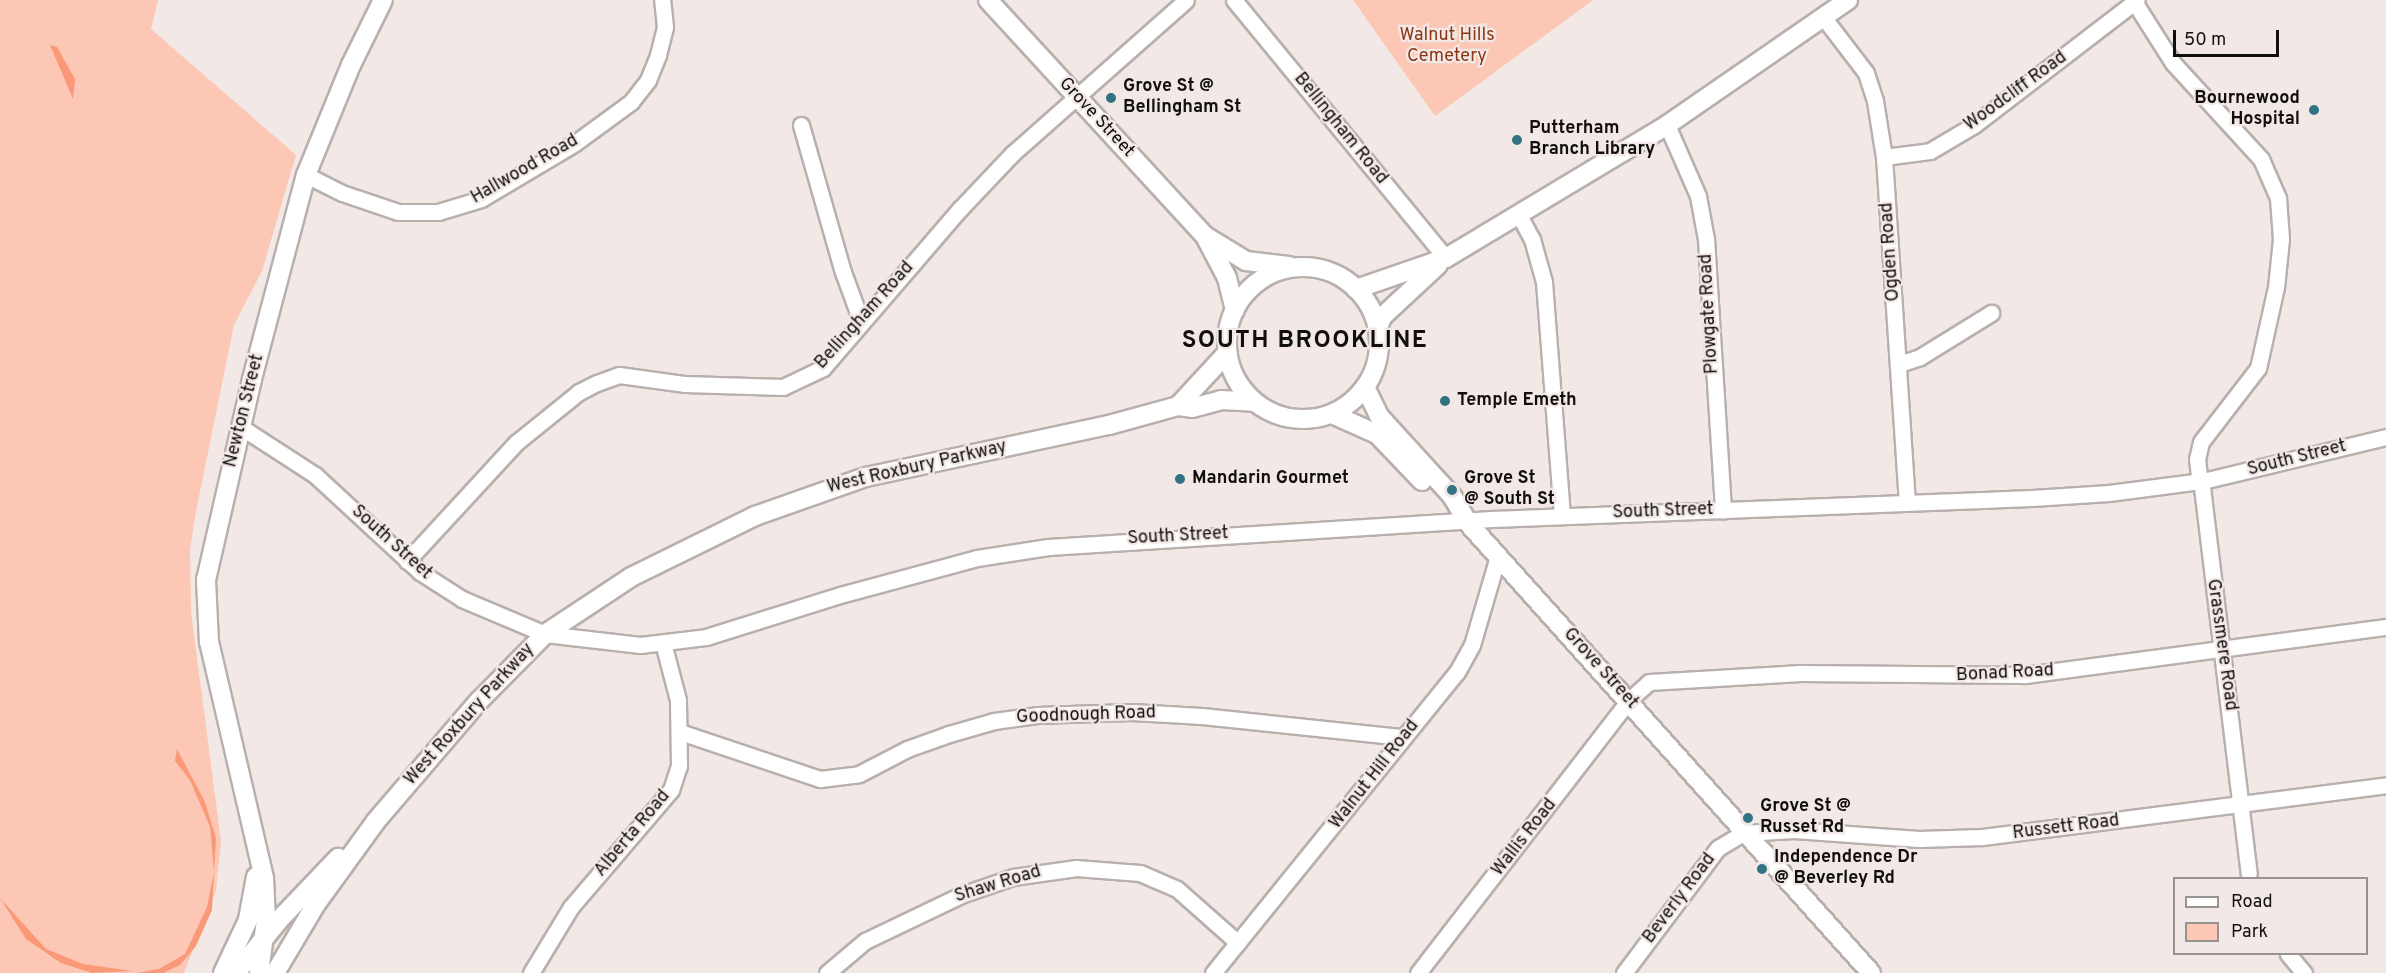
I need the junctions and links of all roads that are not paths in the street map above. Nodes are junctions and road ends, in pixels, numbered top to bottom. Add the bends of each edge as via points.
1 (383, 0) edge
2 (662, 0) edge
3 (988, 0) edge
4 (1186, 0) edge
5 (1234, 0) edge
6 (1848, 0) edge
7 (2135, 1) edge
8 (1824, 18) junction
9 (1076, 97) junction
10 (801, 124) dead end
11 (1667, 125) junction
12 (1884, 157) junction
13 (306, 175) junction
14 (1519, 215) junction
15 (1205, 236) junction
16 (1446, 258) junction
17 (1304, 267) junction
18 (1356, 289) junction
19 (1234, 310) junction
20 (1991, 313) dead end
21 (861, 321) junction
22 (1377, 328) junction
23 (1227, 353) junction
24 (1899, 364) junction
25 (1365, 387) junction
26 (1254, 402) junction
27 (1178, 406) junction
28 (1332, 414) junction
29 (241, 427) junction
30 (2386, 437) edge
31 (2200, 481) junction
32 (1907, 502) junction
33 (1455, 506) junction
34 (1723, 510) junction
35 (1562, 516) junction
36 (1468, 523) junction
37 (1498, 556) junction
38 (407, 561) junction
39 (2386, 627) edge
40 (545, 634) junction
41 (663, 644) junction
42 (2221, 651) junction
43 (1628, 701) junction
44 (680, 732) junction
45 (1403, 737) junction
46 (2386, 785) edge
47 (2238, 804) junction
48 (376, 821) junction
49 (1743, 833) junction
50 (257, 837) junction
51 (2249, 873) dead end
52 (265, 936) junction
53 (1238, 943) junction
54 (2289, 955) edge
55 (1868, 972) edge
56 (224, 973) edge
57 (236, 973) edge
58 (259, 973) edge
59 (275, 973) edge
60 (531, 973) edge
61 (827, 973) edge
62 (1213, 973) edge
63 (1418, 973) edge
64 (1624, 973) edge
65 (2304, 973) edge

1 - 13 main road, Newton Street via 351,65
2 - 13 street, Hallwood Road via 665,27 658,55 648,80 631,102 575,143 481,199 438,212 398,212 342,194
3 - 9 main road, Grove Street
4 - 9 street, Bellingham Road
5 - 16 street, Bellingham Road
6 - 8 main road
7 - 12 street, Woodcliff Road via 1974,125 1929,151
7 - 31 street, Grassmere Road via 2173,63 2261,159 2278,198 2281,239 2276,287 2258,368 2201,442 2197,459
8 - 11 main road
8 - 12 street, Ogden Road via 1866,74 1875,101
9 - 15 main road, Grove Street
9 - 21 street, Bellingham Road via 960,209
10 - 21 street
11 - 14 main road
11 - 34 street, Plowgate Road via 1698,196 1706,239
12 - 24 street, Ogden Road
13 - 29 main road, Newton Street
14 - 16 main road
14 - 35 street via 1534,244 1545,282
15 - 17 main road, Grove Street via 1246,261
15 - 19 main road, Grove Street via 1227,278
16 - 18 main road
16 - 22 main road via 1382,317
17 - 18 main road via 1323,270
17 - 19 main road via 1264,278 1247,291
18 - 22 main road via 1373,314
19 - 23 main road
20 - 24 street via 1920,357
21 - 38 street, Bellingham Road via 823,368 783,387 685,384 619,375 579,392 517,442
22 - 25 main road via 1374,369
23 - 26 main road via 1236,380
23 - 27 main road
24 - 32 street, Ogden Road
25 - 28 main road
25 - 33 main road, Grove Street via 1379,416 1452,496
26 - 27 main road, West Roxbury Parkway via 1221,400 1192,408
26 - 28 main road via 1291,419
27 - 40 main road, West Roxbury Parkway via 1109,425 901,468 803,497 657,562
28 - 33 main road, Grove Street via 1377,434 1443,503
29 - 38 street, South Street via 315,475
29 - 50 main road, Newton Street via 212,548 206,608 218,683
30 - 31 street, South Street
31 - 32 street, South Street via 2109,493
31 - 42 street, Grassmere Road
32 - 34 street, South Street
33 - 36 main road, Grove Street
34 - 35 street, South Street
35 - 36 street, South Street
36 - 37 main road, Grove Street
36 - 41 street, South Street via 1137,539 989,556 840,595 706,637
37 - 43 main road, Grove Street
37 - 45 street, Walnut Hill Road via 1472,645 1457,672
38 - 40 street, South Street via 462,599
39 - 42 street, Bonad Road
40 - 41 street, South Street via 591,642
40 - 48 main road, West Roxbury Parkway via 479,701
41 - 44 street, Alberta Road via 678,700
42 - 43 street, Bonad Road via 2025,675 1941,677 1875,672 1665,679 1648,682
42 - 47 street, Grassmere Road via 2239,772
43 - 49 main road, Grove Street
43 - 63 street, Wallis Road
44 - 45 street, Goodnough Road via 820,779 859,774 907,749 949,734 994,721 1037,715 1131,712 1202,716
44 - 60 street, Alberta Road via 679,766 671,790 571,907
45 - 53 street, Walnut Hill Road via 1339,823
46 - 47 street, Russett Road
47 - 49 street, Russett Road via 1982,837 1920,839 1794,830
47 - 51 street, Grassmere Road
48 - 52 main road, West Roxbury Parkway
48 - 59 main road, West Roxbury Parkway via 316,904
49 - 55 main road, Grove Street
49 - 64 street, Beverly Road via 1718,848
50 - 52 main road, Newton Street via 266,895
50 - 56 main road, Newton Street via 251,909
52 - 57 main road, West Roxbury Parkway
52 - 58 main road, Newton Street
53 - 61 street, Shaw Road via 1177,889 1140,873 1076,868 1013,877 961,895 866,941
53 - 62 street, Walnut Hill Road
54 - 65 street

